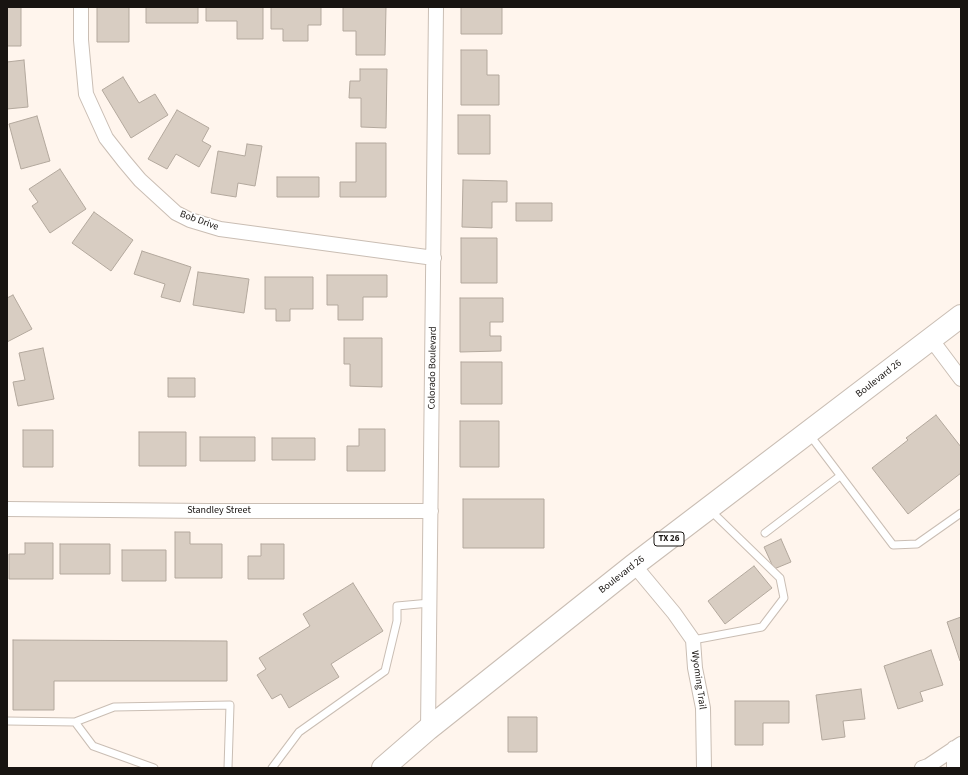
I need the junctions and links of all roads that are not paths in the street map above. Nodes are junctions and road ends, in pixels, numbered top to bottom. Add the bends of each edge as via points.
1 (81, 7) edge
2 (436, 7) edge
3 (434, 258) junction
4 (961, 316) edge
5 (931, 339) junction
6 (961, 378) edge
7 (808, 434) junction
8 (840, 476) junction
9 (7, 509) edge
10 (709, 509) junction
11 (432, 511) junction
12 (961, 513) edge
13 (765, 533) dead end
14 (634, 565) junction
15 (430, 603) junction
16 (693, 640) junction
17 (7, 721) edge
18 (75, 722) junction
19 (428, 729) junction
20 (958, 746) edge
21 (154, 768) edge
22 (228, 768) edge
23 (272, 768) edge
24 (383, 768) edge
25 (704, 768) edge
26 (922, 768) edge
27 (954, 768) edge

1 - 3 street, Bob Drive via 86,94 106,138 140,180 176,213 220,229
2 - 3 street, Colorado Boulevard
3 - 11 street, Colorado Boulevard
4 - 5 main road, Boulevard 26 / TX 26
5 - 6 street
5 - 7 main road, Boulevard 26 / TX 26
7 - 8 lane
7 - 10 main road, Boulevard 26 / TX 26
8 - 12 lane via 893,545 917,544
8 - 13 lane
9 - 11 street, Standley Street
10 - 14 main road, Boulevard 26 / TX 26
10 - 16 lane via 780,578 784,598 762,627
11 - 15 street, Colorado Boulevard
14 - 16 street, Wyoming Trail
14 - 19 main road, Boulevard 26 / TX 26
15 - 19 street, Colorado Boulevard
15 - 23 lane via 397,606 397,621 385,671 299,732
16 - 25 street, Wyoming Trail via 695,668 703,708
17 - 18 lane
18 - 21 lane via 93,746
18 - 22 lane via 114,706 230,705
19 - 24 main road, Boulevard 26 / TX 26
20 - 26 street
20 - 27 street

